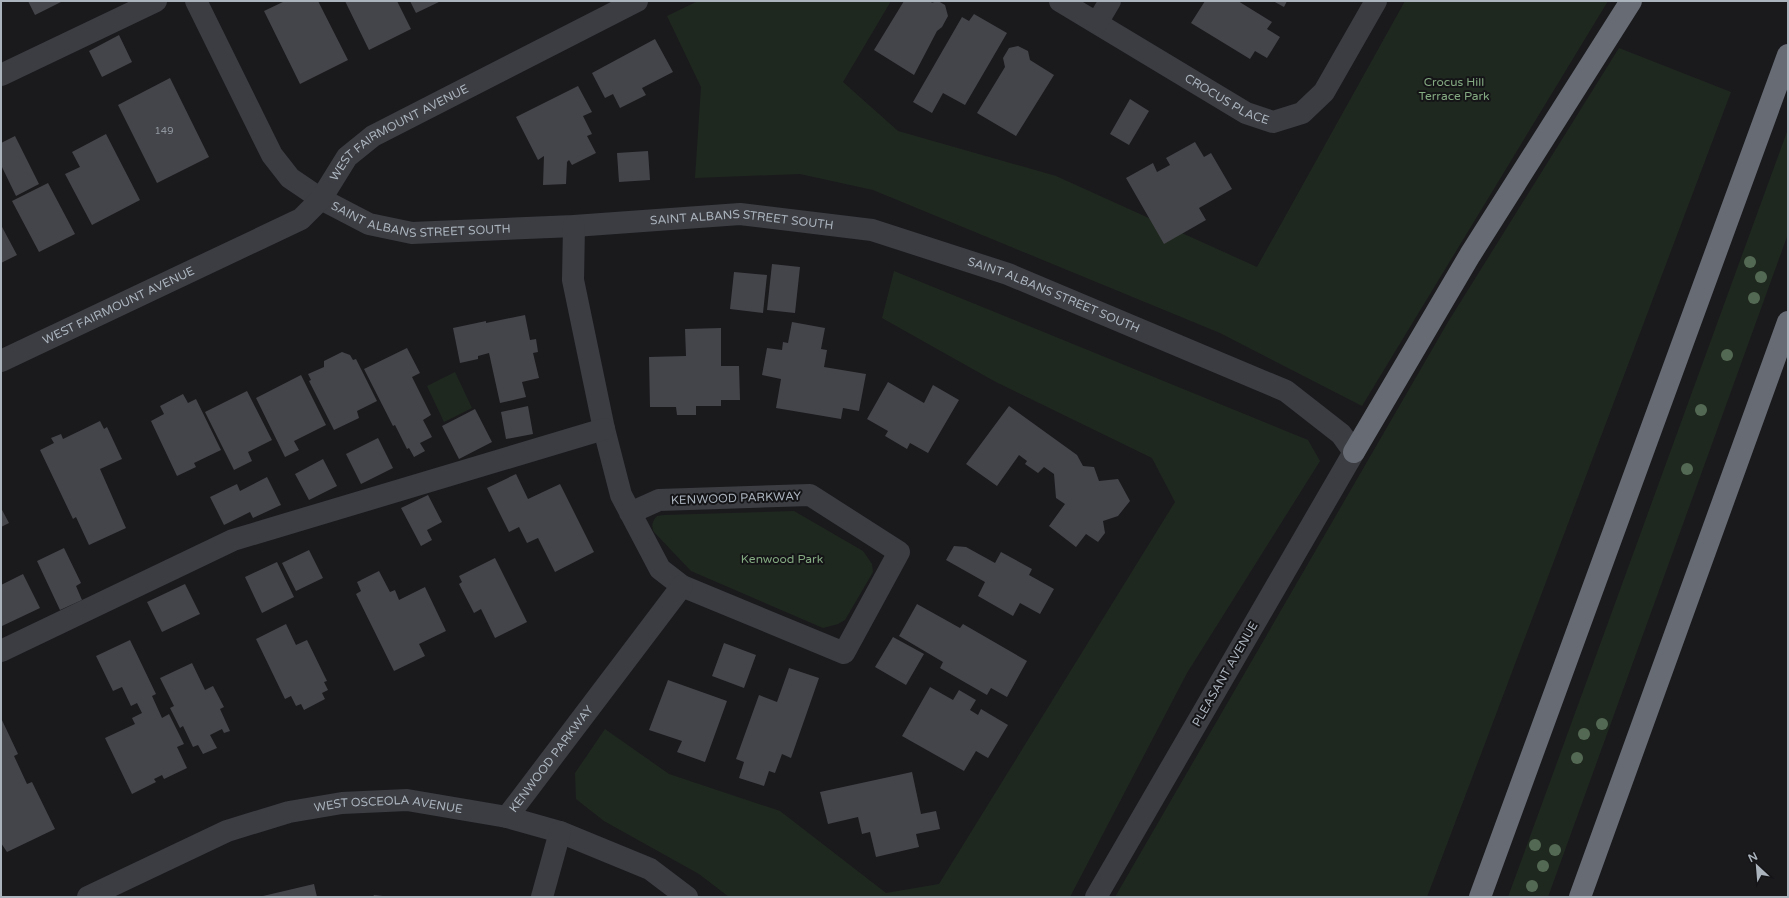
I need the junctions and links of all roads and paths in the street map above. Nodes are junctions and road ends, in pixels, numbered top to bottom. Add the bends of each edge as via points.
1 (156, 1) edge
2 (196, 1) edge
3 (637, 1) edge
4 (1060, 1) edge
5 (1110, 1) edge
6 (1376, 1) edge
7 (1631, 1) edge
8 (1097, 23) junction
9 (1788, 55) edge
10 (1, 75) edge
11 (321, 199) junction
12 (574, 226) junction
13 (1788, 322) edge
14 (1, 361) edge
15 (604, 429) junction
16 (1354, 452) junction
17 (630, 513) junction
18 (682, 586) junction
19 (1, 651) edge
20 (507, 818) junction
21 (560, 832) junction
22 (88, 897) edge
23 (542, 897) edge
24 (687, 897) edge
25 (1096, 897) edge
26 (1480, 897) edge
27 (1580, 897) edge

1 - 10 street
2 - 11 street, SAINT ALBANS STREET SOUTH via 272,155 290,178
3 - 11 street, WEST FAIRMOUNT AVENUE via 373,136 347,157
4 - 8 street, CROCUS PLACE
5 - 8 street
6 - 8 street, CROCUS PLACE via 1324,92 1302,113 1273,122 1246,114
7 - 16 highway via 1470,255
9 - 26 highway
11 - 12 street, SAINT ALBANS STREET SOUTH via 369,224 412,233
11 - 14 street, WEST FAIRMOUNT AVENUE via 300,219
12 - 15 street, KENWOOD PARKWAY via 572,273
12 - 16 street, SAINT ALBANS STREET SOUTH via 740,214 872,230 1008,274 1286,391 1341,434
13 - 27 highway
15 - 17 street, KENWOOD PARKWAY via 621,495
15 - 19 street via 233,540
16 - 25 street, PLEASANT AVENUE
17 - 18 street, KENWOOD PARKWAY via 660,569
17 - 18 street, KENWOOD PARKWAY via 659,500 810,495 899,552 844,653
18 - 20 street, KENWOOD PARKWAY
20 - 21 street, WEST OSCEOLA AVENUE
20 - 22 street, WEST OSCEOLA AVENUE via 407,800 342,803 289,812 227,831
21 - 23 street
21 - 24 street, WEST OSCEOLA AVENUE via 650,869

